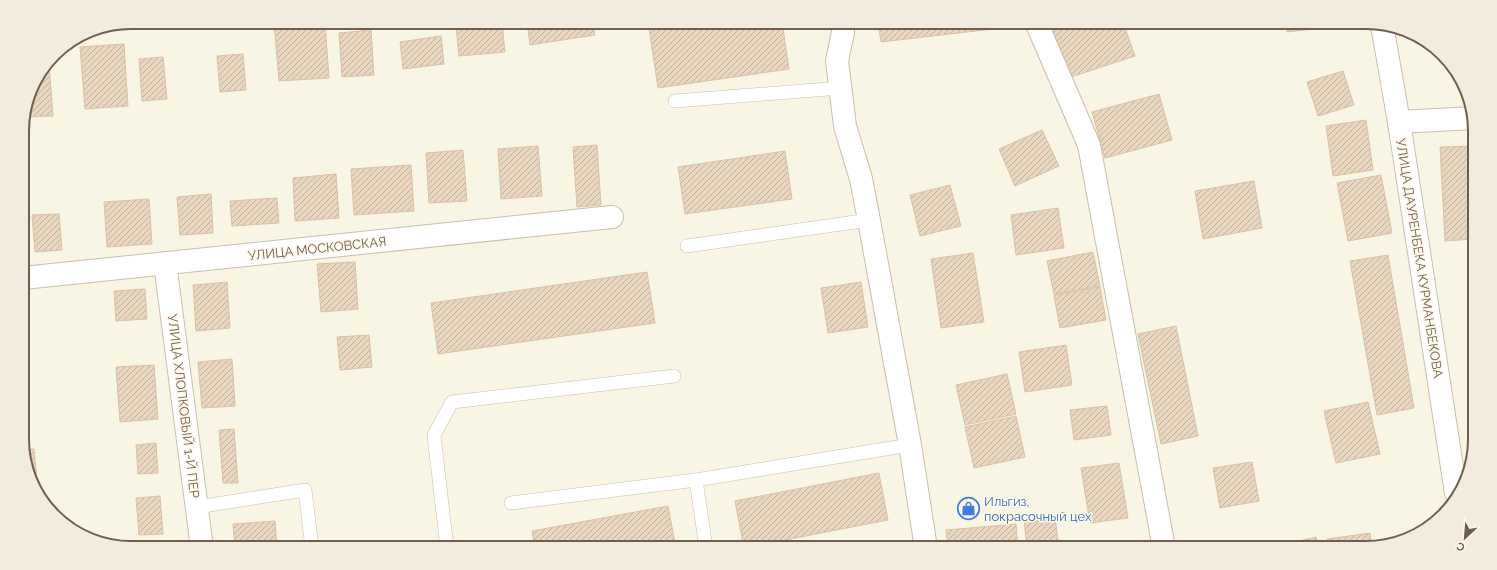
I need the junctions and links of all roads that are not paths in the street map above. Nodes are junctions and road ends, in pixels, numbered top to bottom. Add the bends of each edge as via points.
1 (843, 29) edge
2 (1039, 29) edge
3 (1383, 31) edge
4 (841, 88) junction
5 (676, 101) dead end
6 (1467, 118) edge
7 (1399, 122) junction
8 (612, 217) dead end
9 (869, 220) junction
10 (687, 246) dead end
11 (165, 263) junction
12 (29, 277) edge
13 (674, 376) dead end
14 (910, 445) junction
15 (696, 480) junction
16 (1455, 487) edge
17 (511, 503) dead end
18 (197, 507) junction
19 (201, 541) edge
20 (311, 541) edge
21 (446, 541) edge
22 (705, 541) edge
23 (925, 541) edge
24 (1163, 541) edge

1 - 4 street via 837,62
2 - 24 street via 1089,145
3 - 7 street, УЛИЦА ДАУРЕНБЕКА КУРМАНБЕКОВА
4 - 5 lane
4 - 9 street via 845,126 861,179
6 - 7 street
7 - 16 street, УЛИЦА ДАУРЕНБЕКА КУРМАНБЕКОВА
8 - 11 street, УЛИЦА МОСКОВСКАЯ
9 - 10 lane
9 - 14 street
11 - 12 street, УЛИЦА МОСКОВСКАЯ
11 - 18 street, УЛИЦА ХЛОПКОВЫЙ 1-Й ПЕР
13 - 21 lane via 452,402 434,435
14 - 15 lane
14 - 23 street
15 - 17 lane
15 - 22 lane
18 - 19 street, УЛИЦА ХЛОПКОВЫЙ 1-Й ПЕР
18 - 20 lane via 305,490

